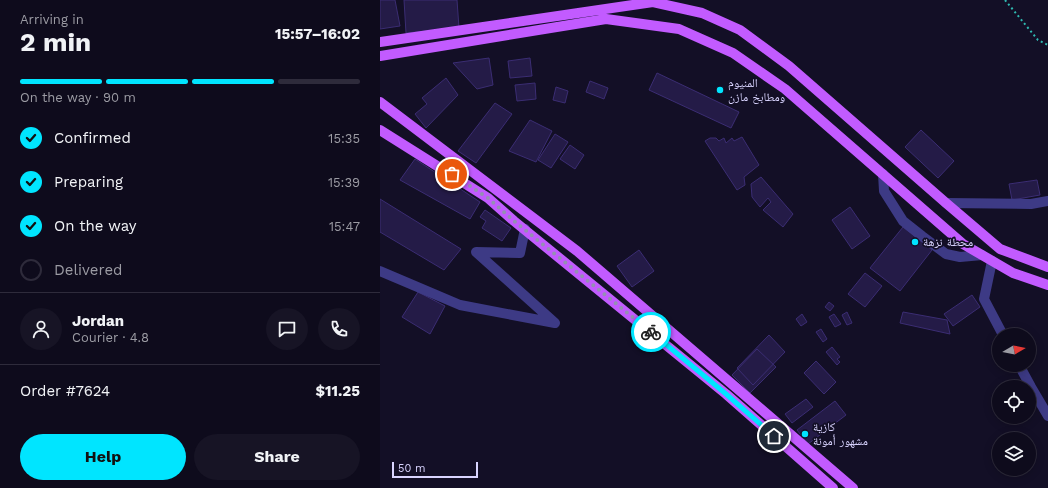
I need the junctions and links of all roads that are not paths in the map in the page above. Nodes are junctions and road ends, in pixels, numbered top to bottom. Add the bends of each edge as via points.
1 (380, 42) edge
2 (380, 56) edge
3 (380, 102) edge
4 (380, 130) edge
5 (883, 174) junction
6 (1048, 201) edge
7 (946, 203) junction
8 (525, 229) junction
9 (982, 255) junction
10 (992, 261) junction
11 (1048, 267) edge
12 (380, 271) edge
13 (1048, 285) edge
14 (999, 328) edge
15 (1023, 372) edge
16 (1048, 416) edge
17 (833, 488) edge
18 (853, 488) edge

1 - 7 main road via 653,2 702,13 740,30 789,66
2 - 5 main road via 606,19 679,29 733,53 785,89
3 - 18 main road via 577,251
4 - 8 main road via 488,198
5 - 9 main road via 963,244
5 - 9 street via 884,191 903,221 946,254 960,257
6 - 7 street via 1031,204
7 - 11 main road via 1000,249
8 - 12 street via 520,253 476,252 555,323 460,305
8 - 17 main road via 726,394
9 - 10 main road
10 - 13 main road via 1013,273
10 - 14 street via 984,299
15 - 16 street

